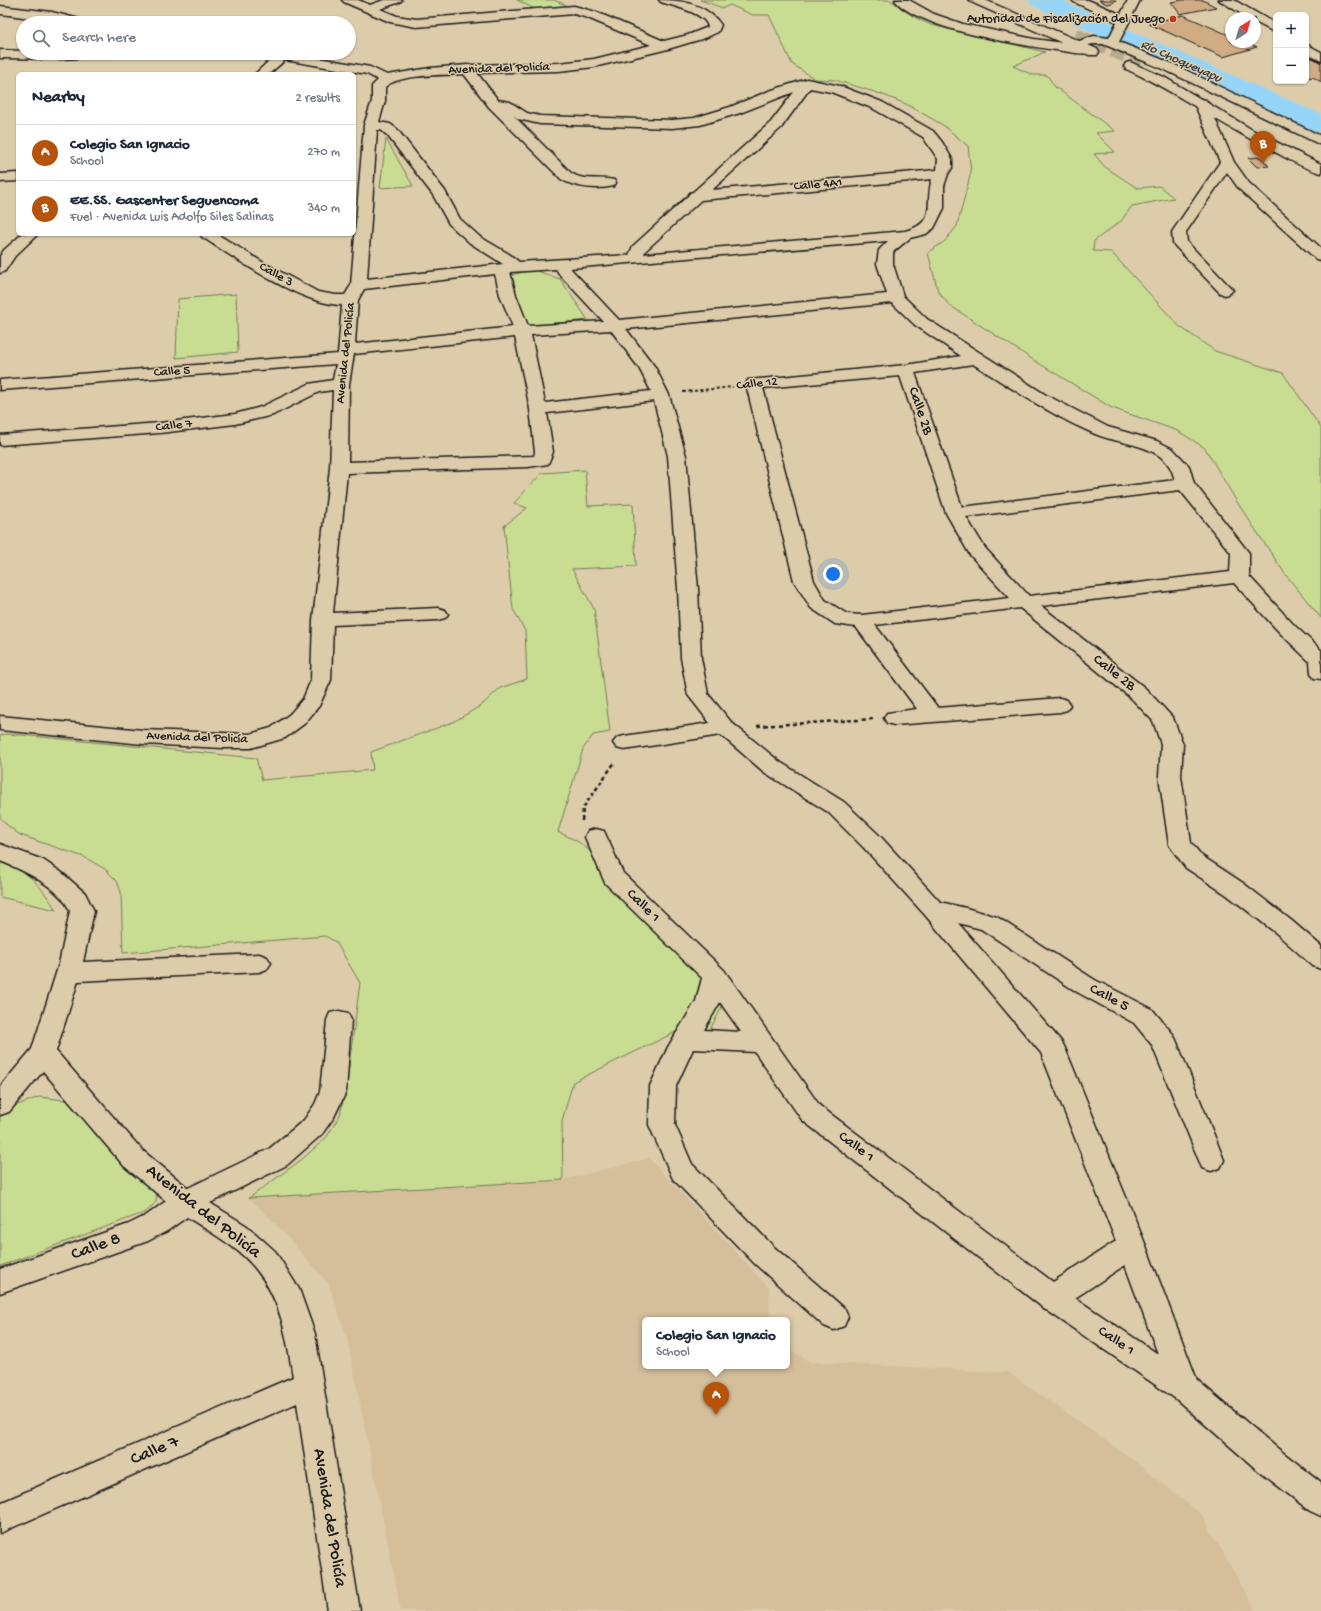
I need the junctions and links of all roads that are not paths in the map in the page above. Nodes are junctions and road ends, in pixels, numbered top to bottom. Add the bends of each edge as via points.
1 (348, 0) edge
2 (396, 0) edge
3 (665, 0) edge
4 (901, 0) edge
5 (975, 0) edge
6 (994, 0) edge
7 (1078, 0) edge
8 (1134, 0) edge
9 (1225, 0) edge
10 (369, 9) junction
11 (0, 10) edge
12 (52, 16) edge
13 (1122, 24) junction
14 (1273, 26) edge
15 (1080, 40) junction
16 (1309, 41) edge
17 (664, 46) junction
18 (1321, 47) edge
19 (1111, 48) junction
20 (1309, 50) edge
21 (0, 54) edge
22 (16, 54) edge
23 (1321, 57) edge
24 (277, 60) edge
25 (310, 60) edge
26 (1141, 62) tunnel mouth
27 (467, 69) junction
28 (263, 72) edge
29 (386, 79) junction
30 (807, 83) junction
31 (1201, 103) junction
32 (494, 104) junction
33 (371, 125) junction
34 (1241, 128) junction
35 (1214, 131) junction
36 (1299, 139) junction
37 (1321, 141) edge
38 (1321, 148) edge
39 (1321, 152) edge
40 (1227, 162) junction
41 (1321, 169) edge
42 (941, 174) junction
43 (16, 177) edge
44 (0, 178) edge
45 (609, 183) dead end
46 (695, 196) junction
47 (905, 235) junction
48 (29, 236) edge
49 (210, 236) edge
50 (1321, 256) edge
51 (635, 259) junction
52 (561, 264) junction
53 (0, 268) edge
54 (509, 268) junction
55 (359, 285) junction
56 (1225, 290) dead end
57 (896, 298) junction
58 (350, 300) junction
59 (615, 325) junction
60 (522, 331) junction
61 (346, 354) junction
62 (976, 359) junction
63 (906, 370) junction
64 (341, 384) junction
65 (0, 385) edge
66 (661, 395) junction
67 (538, 409) junction
68 (0, 440) edge
69 (339, 468) junction
70 (1185, 484) junction
71 (955, 513) junction
72 (1239, 577) junction
73 (1024, 602) junction
74 (438, 614) dead end
75 (324, 620) junction
76 (862, 621) junction
77 (1321, 673) edge
78 (1060, 705) dead end
79 (932, 715) junction
80 (894, 718) road end
81 (0, 723) edge
82 (725, 728) junction
83 (624, 743) road end
84 (596, 837) road end
85 (0, 852) edge
86 (933, 909) junction
87 (1321, 960) edge
88 (258, 963) dead end
89 (68, 972) junction
90 (715, 976) junction
91 (339, 1020) dead end
92 (687, 1039) junction
93 (763, 1043) junction
94 (43, 1053) junction
95 (0, 1105) edge
96 (1211, 1160) dead end
97 (186, 1202) junction
98 (1132, 1246) junction
99 (0, 1281) edge
100 (1052, 1298) junction
101 (834, 1317) dead end
102 (309, 1384) junction
103 (1186, 1389) junction
104 (1321, 1502) edge
105 (0, 1518) edge
106 (344, 1611) edge

1 - 10 street
2 - 10 street
3 - 17 street, Avenida del Policía via 698,11 710,18 715,25 714,29 702,35
4 - 15 street via 910,8 955,26 1030,42
5 - 15 street
6 - 15 street
7 - 13 street
8 - 13 street
9 - 14 street
10 - 17 street via 394,19 416,23 574,10 592,15
11 - 12 street
13 - 19 street
15 - 19 street
15 - 19 street
16 - 18 street
17 - 27 street, Avenida del Policía via 574,66
19 - 31 street
19 - 37 street via 1167,66
20 - 23 street
21 - 22 street
24 - 28 street
25 - 29 street via 370,71
26 - 36 street
27 - 29 street, Avenida del Policía via 410,74
27 - 32 street
29 - 33 street, Avenida del Policía via 378,86 380,95
30 - 32 street via 708,119 672,124 540,120 523,116 505,105
30 - 42 street via 835,89 877,105 928,134 946,159 946,168
30 - 46 street via 776,125
31 - 34 street
31 - 35 street
32 - 45 street via 570,180
33 - 54 street via 385,127 392,132 440,194 454,221 475,240 504,258
33 - 55 street, Avenida del Policía
34 - 35 street
34 - 41 street
35 - 40 street
36 - 38 street
36 - 39 street
40 - 50 street via 1244,186
40 - 56 street via 1179,232 1180,243
42 - 46 street, Calle 4A1
42 - 47 street via 937,186 937,208 929,225 921,231
43 - 44 street
46 - 51 street via 638,249
47 - 51 street
47 - 57 street via 886,250 884,264
48 - 53 street via 9,253
49 - 58 street, Calle 3 via 312,295 334,300
51 - 52 street
52 - 54 street
52 - 59 street via 565,272
54 - 55 street
54 - 60 street via 508,295
55 - 58 street, Avenida del Policía
57 - 59 street, Calle 5
57 - 62 street via 921,322
58 - 61 street, Avenida del Policía
59 - 60 street, Calle 5
59 - 66 street via 647,367
60 - 61 street, Calle 5
60 - 67 street
61 - 64 street, Avenida del Policía
61 - 65 street, Calle 5
62 - 63 street, Calle 12
62 - 70 street via 1040,399 1102,431 1150,445 1167,453 1180,466
63 - 71 street, Calle 2B
63 - 76 street, Calle 12 via 754,384 804,581 818,604 842,620
64 - 68 street, Calle 7 via 315,388 267,411 235,419 152,429
64 - 69 street, Avenida del Policía
66 - 67 street
66 - 82 street via 677,456 691,658 698,695
67 - 69 street via 544,452 542,460
69 - 75 street, Avenida del Policía
70 - 71 street
70 - 72 street via 1240,553
71 - 73 street, Calle 2B via 976,551
72 - 73 street
72 - 77 street via 1286,629 1320,660
73 - 76 street
73 - 87 street, Calle 2B via 1138,692 1163,718 1172,744 1170,776 1180,845 1194,862 1284,927
74 - 75 street
75 - 81 street, Avenida del Policía via 321,680 312,701 297,719 278,733 251,741 223,741 143,737
76 - 79 street
78 - 79 street
79 - 80 street
82 - 83 street
82 - 86 street via 772,767 836,807
84 - 90 street, Calle 1 via 613,877
85 - 89 street via 34,866 53,878 77,899 82,911
86 - 96 street, Calle 5 via 989,923 1086,986 1143,1016 1163,1040
86 - 98 street via 1052,1048
88 - 89 street
89 - 94 street
90 - 92 street via 708,1002
90 - 93 street, Calle 1
91 - 97 street, Calle 8 via 334,1092 313,1127 278,1157
92 - 93 street
92 - 101 street via 677,1054 663,1086 662,1126 682,1171 765,1256
93 - 100 street, Calle 1 via 811,1113
94 - 95 street
94 - 97 street, Avenida del Policía via 133,1158
97 - 99 street, Calle 8 via 138,1233
97 - 102 street, Avenida del Policía via 237,1234 265,1259 285,1289 301,1334
98 - 100 street
98 - 103 street
100 - 103 street, Calle 1
102 - 105 street, Calle 7
102 - 106 street, Avenida del Policía
103 - 104 street, Calle 1

